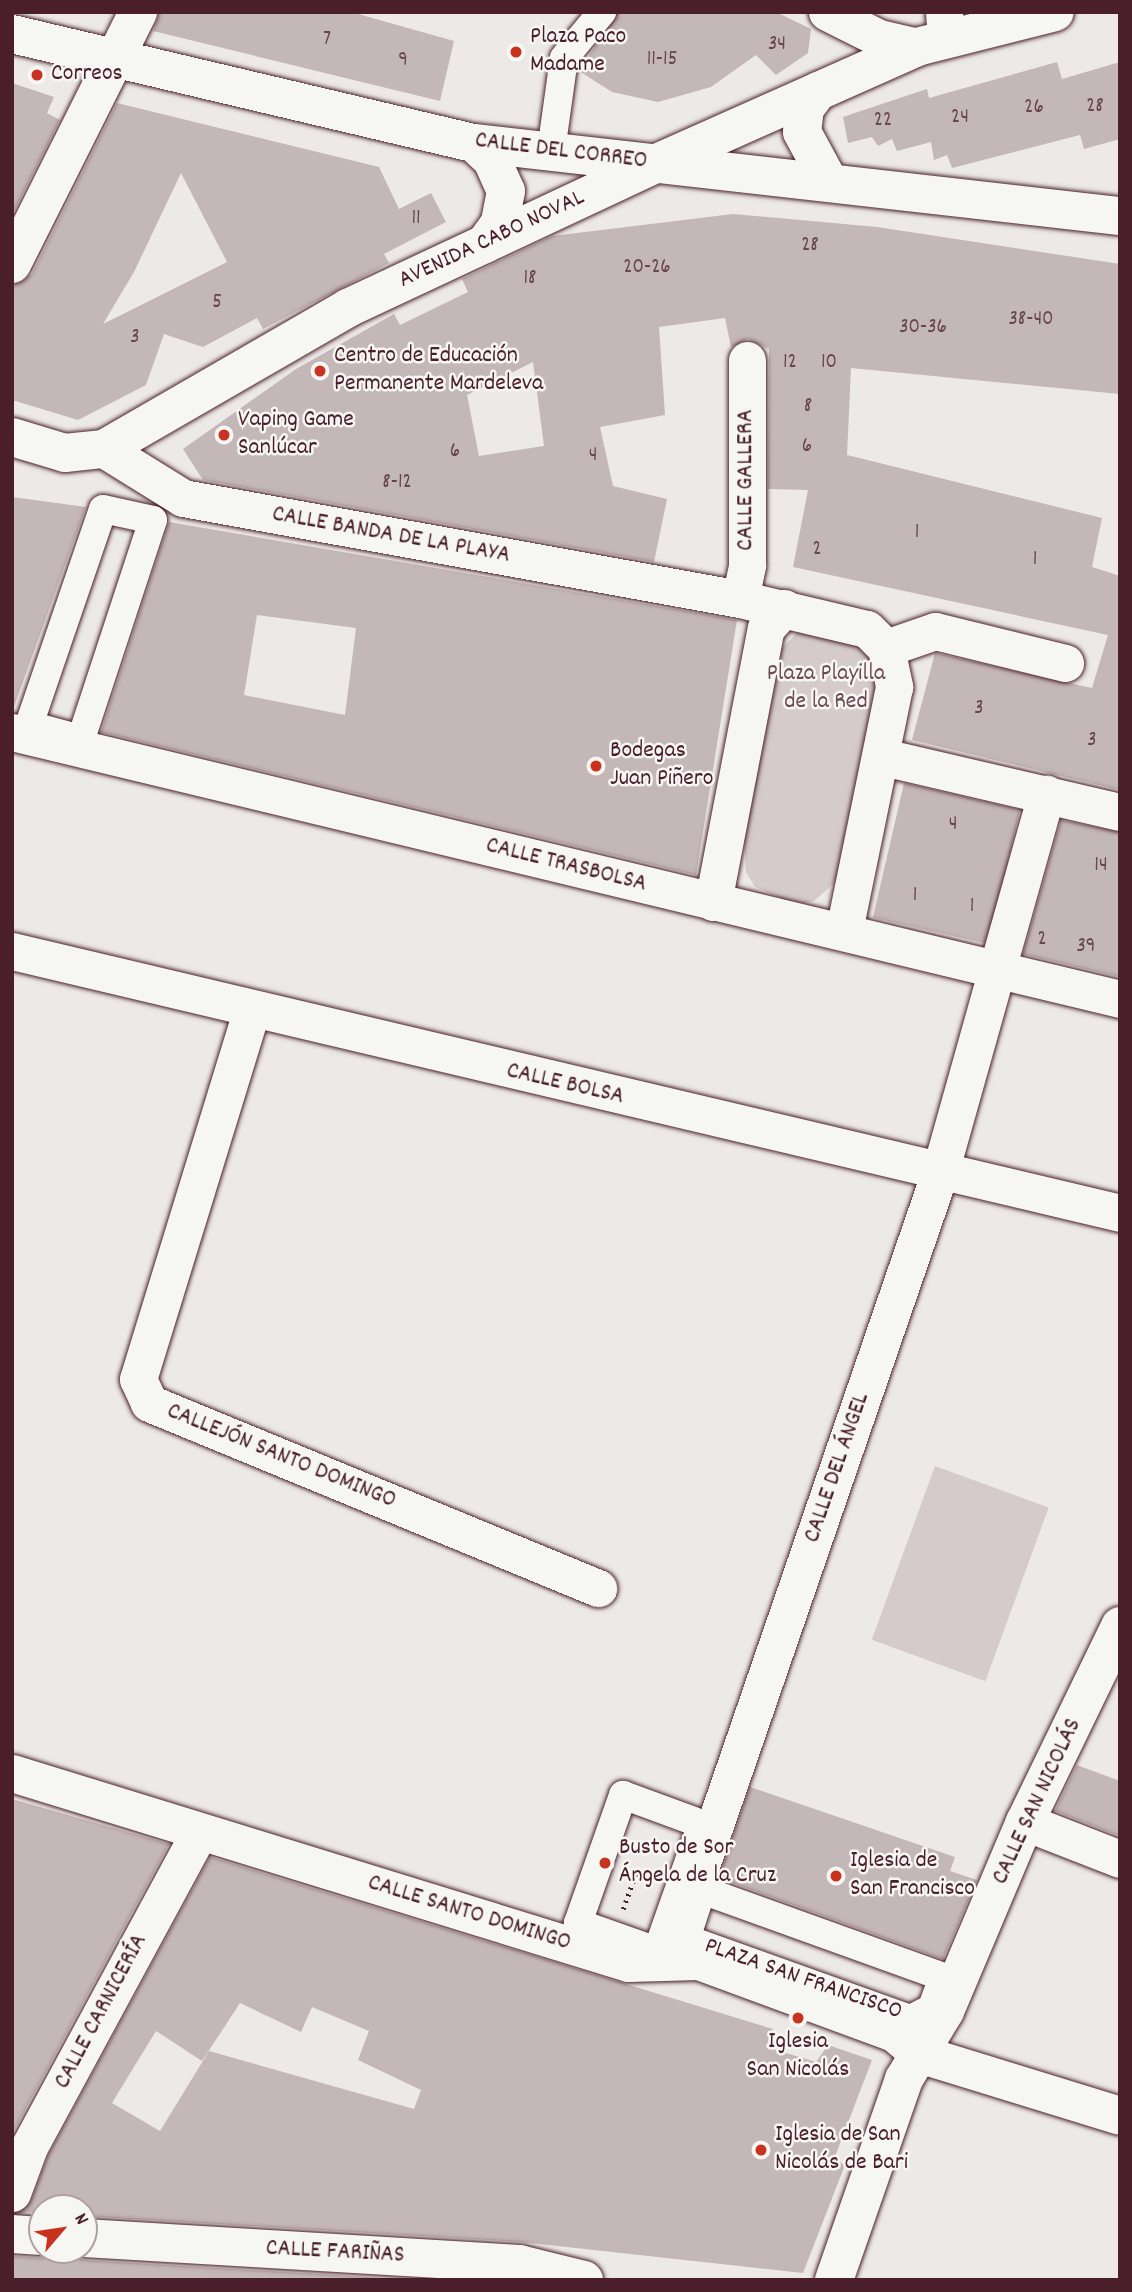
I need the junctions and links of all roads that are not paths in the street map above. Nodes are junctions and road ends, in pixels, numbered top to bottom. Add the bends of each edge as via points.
1 (138, 12) edge
2 (602, 12) edge
3 (827, 12) edge
4 (1055, 12) edge
5 (936, 33) edge
6 (12, 34) edge
7 (114, 61) junction
8 (818, 91) junction
9 (474, 143) junction
10 (551, 151) junction
11 (657, 163) junction
12 (828, 180) junction
13 (1120, 216) edge
14 (485, 244) junction
15 (12, 264) edge
16 (747, 360) dead end
17 (12, 437) edge
18 (104, 449) junction
19 (153, 520) joint
20 (740, 599) junction
21 (784, 608) junction
22 (886, 648) junction
23 (1065, 663) dead end
24 (12, 732) edge
25 (883, 757) junction
26 (1046, 794) junction
27 (1120, 812) edge
28 (713, 902) junction
29 (844, 930) junction
30 (12, 951) edge
31 (996, 972) junction
32 (1120, 999) edge
33 (251, 1012) junction
34 (940, 1172) junction
35 (1120, 1213) edge
36 (598, 1588) dead end
37 (1120, 1626) edge
38 (12, 1773) edge
39 (623, 1795) joint
40 (1025, 1822) junction
41 (199, 1833) junction
42 (1120, 1859) edge
43 (702, 1890) joint
44 (668, 1961) junction
45 (919, 2054) junction
46 (1120, 2116) edge
47 (26, 2120) edge
48 (12, 2193) edge
49 (98, 2239) edge
50 (584, 2280) edge
51 (834, 2280) edge

1 - 7 street
2 - 10 street via 564,58
3 - 5 street via 879,38
4 - 5 street, AVENIDA CABO NOVAL
5 - 8 street, AVENIDA CABO NOVAL
6 - 7 street, CALLE DEL CORREO
7 - 9 street, CALLE DEL CORREO
7 - 15 street
8 - 11 street, AVENIDA CABO NOVAL
8 - 12 street via 805,108 802,132
9 - 10 street, CALLE DEL CORREO
9 - 14 street via 492,160 506,191 500,223
10 - 11 street, CALLE DEL CORREO
11 - 12 street, CALLE DEL CORREO
11 - 14 street, AVENIDA CABO NOVAL
12 - 13 street, CALLE DEL CORREO
14 - 18 street, AVENIDA CABO NOVAL via 348,308
16 - 20 street, CALLE GALLERA via 747,565
17 - 18 street via 65,453
18 - 20 street, CALLE BANDA DE LA PLAYA via 183,498
19 - 19 street via 81,738 29,725 103,509
20 - 21 street, CALLE BANDA DE LA PLAYA
21 - 22 street via 855,624
21 - 28 street via 766,628
22 - 23 street via 935,631
22 - 25 street via 894,687
24 - 28 street, CALLE TRASBOLSA
25 - 26 street
25 - 29 street
26 - 27 street
26 - 31 street, CALLE DEL ÁNGEL
28 - 29 street, CALLE TRASBOLSA
29 - 31 street, CALLE TRASBOLSA
30 - 33 street, CALLE BOLSA
31 - 32 street, CALLE TRASBOLSA
31 - 34 street, CALLE DEL ÁNGEL
33 - 34 street, CALLE BOLSA
33 - 36 street, CALLEJÓN SANTO DOMINGO via 138,1380 149,1403
34 - 35 street, CALLE BOLSA
34 - 44 street, CALLE DEL ÁNGEL
37 - 40 street, CALLE SAN NICOLÁS
38 - 41 street, CALLE SANTO DOMINGO
39 - 39 street via 702,1824 657,1951 578,1923
40 - 42 street
40 - 45 street, CALLE SAN NICOLÁS via 945,2011
41 - 44 street, CALLE SANTO DOMINGO via 628,1963
41 - 47 street, CALLE CARNICERÍA
43 - 43 street, PLAZA SAN FRANCISCO via 943,1977 932,2008 910,2019 686,1938
44 - 45 street, CALLE SANTO DOMINGO via 698,1961 894,2034
45 - 46 street
45 - 51 street, CALLE SAN NICOLÁS via 904,2079
47 - 48 street, CALLE CARNICERÍA
49 - 50 street, CALLE FARIÑAS via 519,2264

